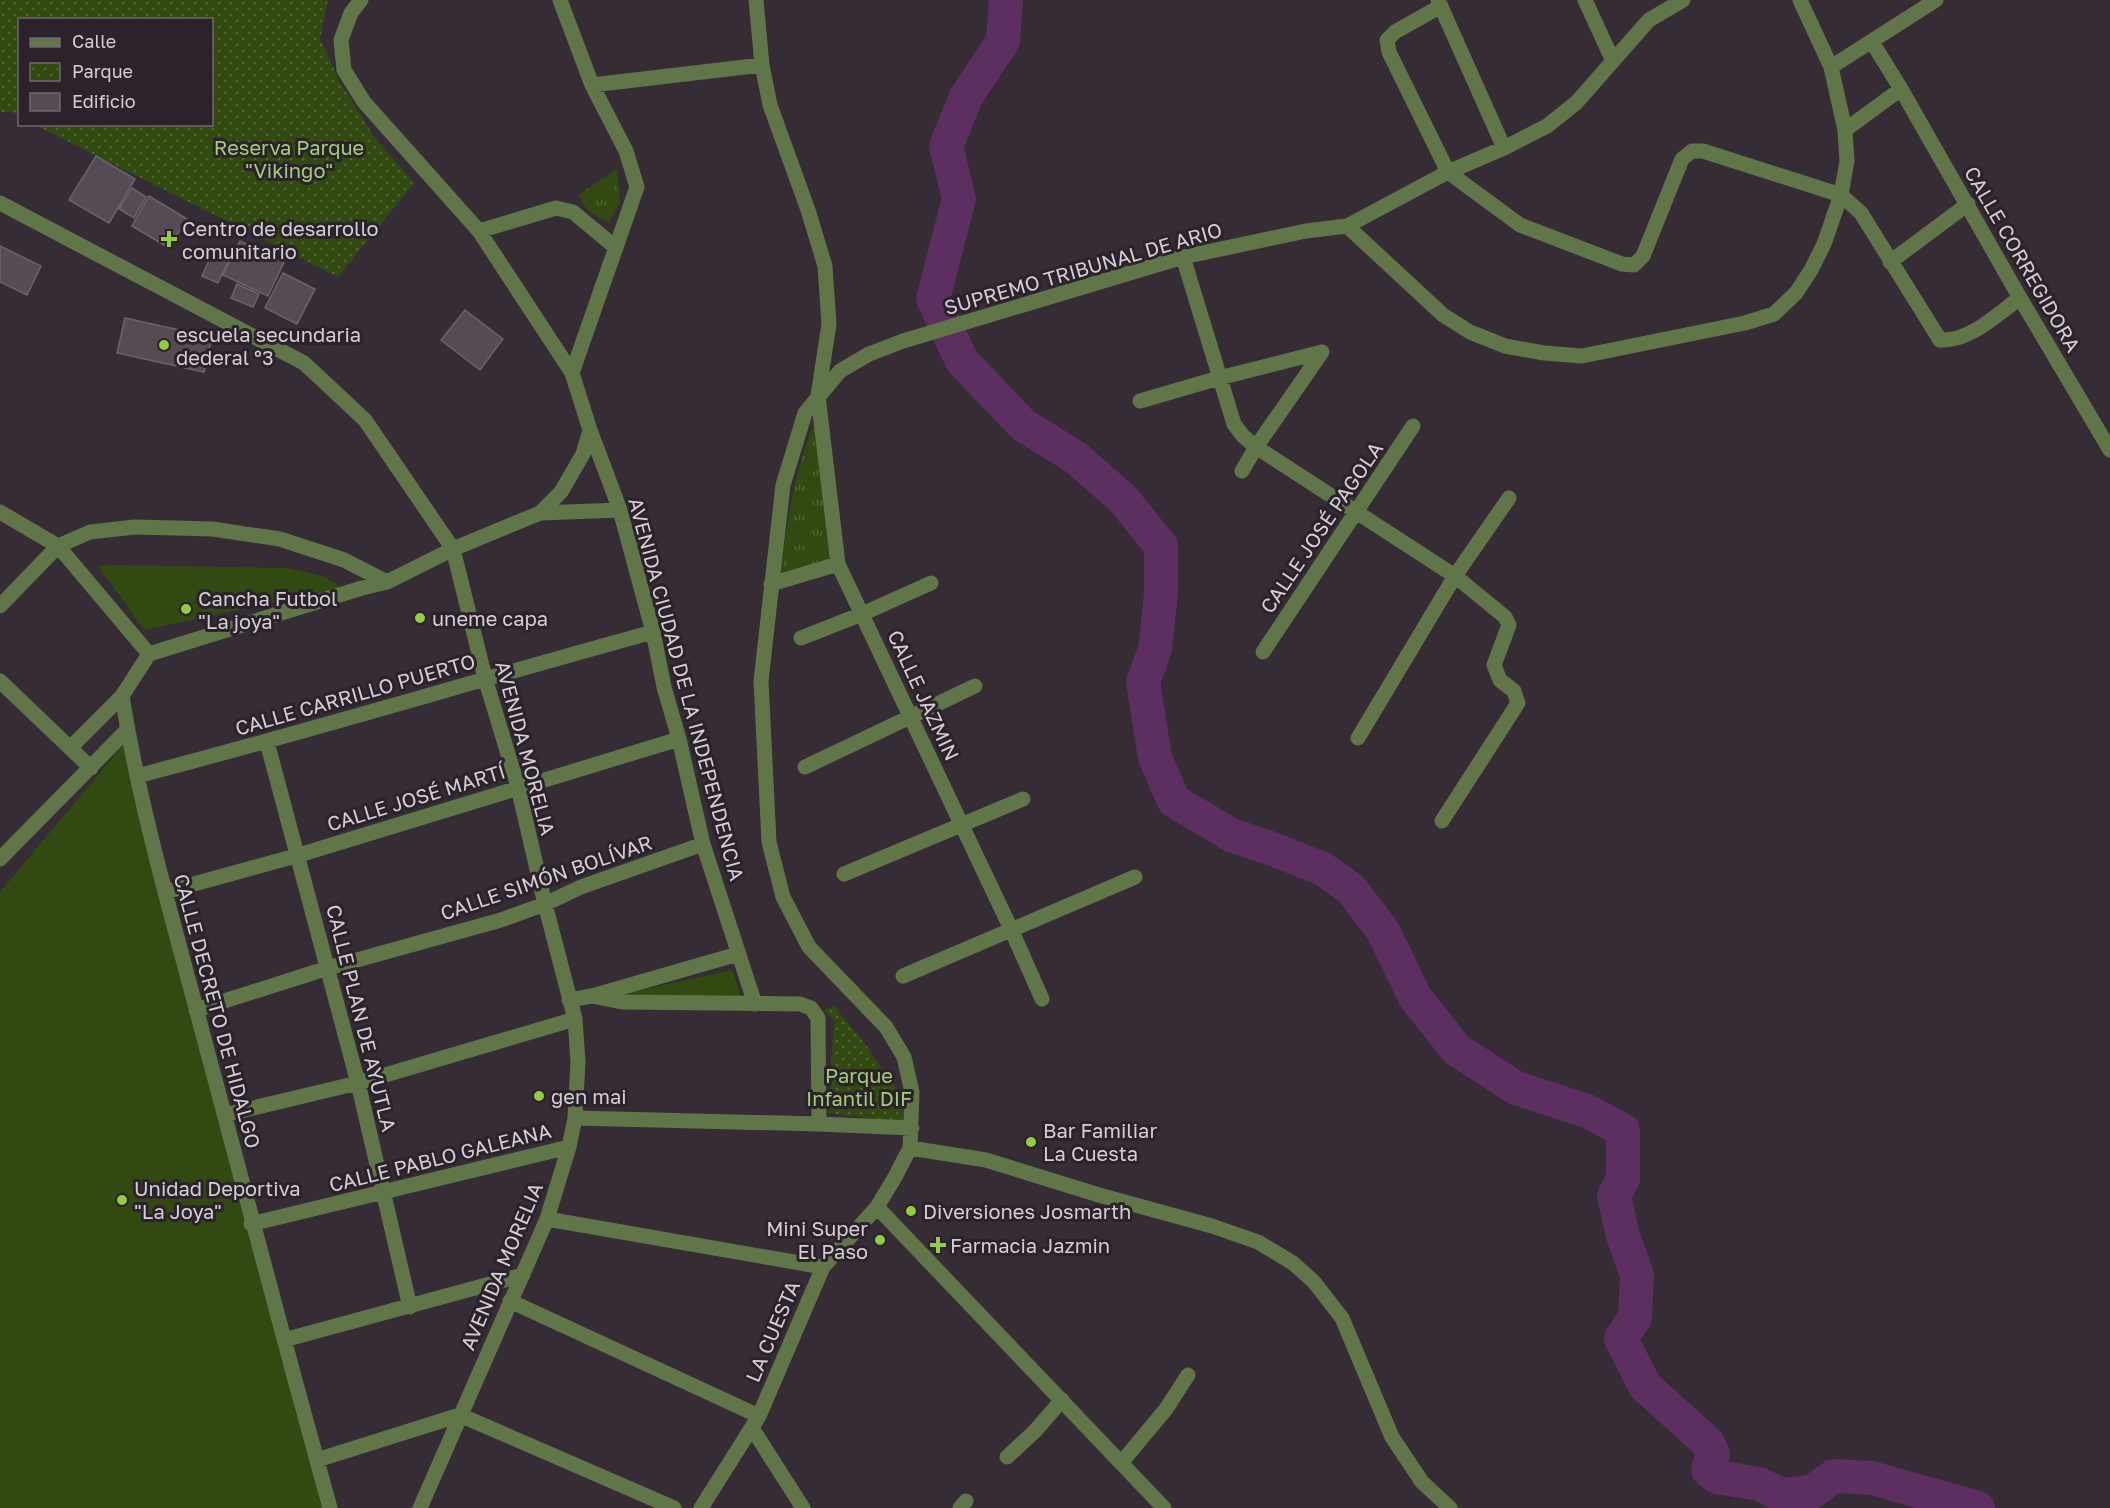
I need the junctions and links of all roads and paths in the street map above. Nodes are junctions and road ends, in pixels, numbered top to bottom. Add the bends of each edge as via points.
1 (361, 0) edge
2 (560, 0) edge
3 (756, 0) edge
4 (1585, 0) edge
5 (1683, 0) edge
6 (1800, 0) edge
7 (1936, 0) edge
8 (1440, 3) edge
9 (1872, 42) junction
10 (1613, 61) junction
11 (762, 65) junction
12 (1831, 67) junction
13 (592, 85) junction
14 (1901, 89) junction
15 (1845, 130) junction
16 (1504, 148) junction
17 (1448, 172) junction
18 (1841, 195) junction
19 (0, 203) edge
20 (1968, 204) junction
21 (1347, 226) junction
22 (479, 231) junction
23 (615, 247) junction
24 (1183, 257) junction
25 (1890, 262) junction
26 (2020, 298) junction
27 (572, 372) junction
28 (1219, 378) junction
29 (818, 396) junction
30 (1140, 401) dead end
31 (1413, 426) dead end
32 (590, 430) junction
33 (1256, 447) junction
34 (2110, 450) edge
35 (1242, 471) dead end
36 (1509, 498) dead end
37 (620, 510) junction
38 (0, 512) edge
39 (540, 513) junction
40 (1355, 513) junction
41 (58, 546) junction
42 (453, 549) junction
43 (838, 564) junction
44 (1455, 576) junction
45 (387, 582) junction
46 (931, 583) dead end
47 (771, 584) junction
48 (0, 606) edge
49 (862, 614) junction
50 (653, 632) junction
51 (801, 638) dead end
52 (1263, 652) dead end
53 (149, 654) junction
54 (484, 678) junction
55 (0, 681) edge
56 (975, 686) dead end
57 (122, 696) junction
58 (911, 717) junction
59 (128, 730) junction
60 (1358, 738) dead end
61 (679, 739) junction
62 (267, 742) junction
63 (70, 748) junction
64 (805, 767) dead end
65 (91, 768) junction
66 (137, 776) junction
67 (518, 787) junction
68 (1023, 799) dead end
69 (1442, 821) dead end
70 (962, 825) junction
71 (703, 844) junction
72 (3, 851) edge
73 (299, 855) junction
74 (844, 874) dead end
75 (1135, 877) dead end
76 (165, 892) junction
77 (545, 904) junction
78 (1011, 929) junction
79 (738, 954) junction
80 (328, 968) junction
81 (903, 976) dead end
82 (591, 996) junction
83 (1042, 999) dead end
84 (568, 1000) junction
85 (755, 1004) junction
86 (196, 1010) junction
87 (575, 1019) junction
88 (358, 1083) junction
89 (224, 1115) junction
90 (575, 1118) junction
91 (819, 1124) junction
92 (912, 1128) junction
93 (569, 1148) junction
94 (910, 1148) junction
95 (384, 1193) junction
96 (876, 1207) junction
97 (547, 1219) junction
98 (251, 1224) junction
99 (823, 1267) junction
100 (524, 1275) junction
101 (510, 1301) junction
102 (410, 1306) junction
103 (284, 1340) junction
104 (1188, 1376) dead end
105 (1062, 1400) junction
106 (460, 1415) junction
107 (755, 1422) junction
108 (1007, 1457) dead end
109 (317, 1460) junction
110 (1121, 1463) junction
111 (330, 1508) edge
112 (420, 1508) edge
113 (674, 1508) edge
114 (701, 1508) edge
115 (803, 1508) edge
116 (1164, 1508) edge
117 (1450, 1508) edge

1 - 22 street, AVENIDA CIUDAD DE LA INDEPENDENCIA via 351,13 341,40 344,70 364,102
2 - 13 street
3 - 11 street
4 - 10 street
5 - 10 street via 1649,20
6 - 12 street
7 - 9 street
8 - 16 street
8 - 17 street via 1387,40 1389,52
9 - 12 street
9 - 14 street, CALLE CORREGIDORA
10 - 16 street via 1576,103 1547,126
11 - 13 street
11 - 29 street via 770,105 825,266 829,324
12 - 15 street
13 - 23 street via 626,151 637,187
14 - 15 street
14 - 20 street, CALLE CORREGIDORA
15 - 18 street via 1847,161
16 - 17 street
17 - 18 street via 1520,225 1622,264 1634,265 1643,256 1682,159 1692,151 1703,151
17 - 21 street
18 - 21 street via 1811,270 1796,293 1774,314 1582,356 1505,346 1470,332 1443,315
18 - 25 street via 1861,213
19 - 42 street, AVENIDA MORELIA via 304,363 365,420
20 - 25 street
20 - 26 street, CALLE CORREGIDORA
21 - 24 street, SUPREMO TRIBUNAL DE ARIO
22 - 23 street via 556,208 573,212
22 - 27 street, AVENIDA CIUDAD DE LA INDEPENDENCIA
23 - 27 street
24 - 28 street
24 - 29 street, SUPREMO TRIBUNAL DE ARIO via 903,341 840,371
25 - 26 street via 1940,340 1964,337
26 - 34 street, CALLE CORREGIDORA
27 - 32 street, AVENIDA CIUDAD DE LA INDEPENDENCIA
28 - 30 street
28 - 33 street via 1234,424
28 - 33 street via 1322,352
29 - 43 street, CALLE JAZMIN
29 - 47 street via 805,413 783,485
31 - 40 street, CALLE JOSÉ PAGOLA
32 - 37 street, AVENIDA CIUDAD DE LA INDEPENDENCIA
32 - 39 street via 583,454 561,492
33 - 35 street
33 - 40 street
36 - 44 street
37 - 39 street
37 - 50 street, AVENIDA CIUDAD DE LA INDEPENDENCIA
38 - 41 street
39 - 42 street
40 - 44 street
40 - 52 street, CALLE JOSÉ PAGOLA
41 - 45 street via 90,532 135,527 212,529 280,539 344,560
41 - 48 street
41 - 53 street
42 - 45 street
42 - 54 street, AVENIDA MORELIA
43 - 47 street
43 - 49 street, CALLE JAZMIN
44 - 60 street
44 - 69 street via 1505,617 1509,626 1494,665 1500,680 1514,691 1518,703
45 - 53 street
46 - 49 street
47 - 92 street via 761,681 769,842 783,897 808,947 886,1027 904,1057 912,1092
49 - 51 street
49 - 58 street, CALLE JAZMIN
50 - 54 street, CALLE CARRILLO PUERTO
50 - 61 street, AVENIDA CIUDAD DE LA INDEPENDENCIA
53 - 57 street
54 - 62 street, CALLE CARRILLO PUERTO
54 - 67 street, AVENIDA MORELIA
55 - 63 street
56 - 58 street
57 - 59 street, CALLE DECRETO DE HIDALGO
57 - 63 street
58 - 64 street
58 - 70 street, CALLE JAZMIN
59 - 65 street
59 - 66 street, CALLE DECRETO DE HIDALGO
61 - 67 street, CALLE JOSÉ MARTÍ
61 - 71 street, AVENIDA CIUDAD DE LA INDEPENDENCIA
62 - 66 street, CALLE CARRILLO PUERTO
62 - 73 street, CALLE PLAN DE AYUTLA
63 - 65 street
65 - 72 street
66 - 76 street, CALLE DECRETO DE HIDALGO
67 - 73 street, CALLE JOSÉ MARTÍ
67 - 77 street, AVENIDA MORELIA
68 - 70 street
70 - 74 street
70 - 78 street, CALLE JAZMIN
71 - 77 street, CALLE SIMÓN BOLÍVAR via 581,887
71 - 79 street, AVENIDA CIUDAD DE LA INDEPENDENCIA
73 - 76 street, CALLE JOSÉ MARTÍ
73 - 80 street, CALLE PLAN DE AYUTLA
75 - 78 street
76 - 86 street, CALLE DECRETO DE HIDALGO
77 - 80 street, CALLE SIMÓN BOLÍVAR
77 - 84 street, AVENIDA MORELIA
78 - 81 street
78 - 83 street, CALLE JAZMIN
79 - 82 street
79 - 85 street, AVENIDA CIUDAD DE LA INDEPENDENCIA
80 - 86 street, CALLE SIMÓN BOLÍVAR
80 - 88 street, CALLE PLAN DE AYUTLA
82 - 84 street
82 - 85 street via 622,1002
84 - 87 street, AVENIDA MORELIA
85 - 91 street via 800,1004 812,1008 818,1018
86 - 89 street, CALLE DECRETO DE HIDALGO
87 - 88 street
87 - 90 street, AVENIDA MORELIA
88 - 89 street
88 - 95 street, CALLE PLAN DE AYUTLA
89 - 98 street, CALLE DECRETO DE HIDALGO
90 - 91 street, CALLE PABLO GALEANA
90 - 93 street, AVENIDA MORELIA
91 - 92 street, CALLE PABLO GALEANA
92 - 94 street
93 - 95 street, CALLE PABLO GALEANA
93 - 97 street, AVENIDA MORELIA
94 - 96 street, LA CUESTA
94 - 117 street via 986,1160 1212,1226 1258,1242 1293,1263 1314,1282 1342,1318 1392,1437 1422,1482
95 - 98 street, CALLE PABLO GALEANA
95 - 102 street, CALLE PLAN DE AYUTLA
96 - 99 street, LA CUESTA
96 - 105 street
97 - 99 street
97 - 100 street, AVENIDA MORELIA
98 - 103 street, CALLE DECRETO DE HIDALGO
99 - 107 street, LA CUESTA
100 - 101 street, AVENIDA MORELIA
100 - 102 street
101 - 106 street, AVENIDA MORELIA
101 - 107 street
102 - 103 street
103 - 109 street, CALLE DECRETO DE HIDALGO
104 - 110 street
105 - 108 street
105 - 110 street
106 - 109 street
106 - 112 street, AVENIDA MORELIA
106 - 113 street
107 - 114 street, LA CUESTA
107 - 115 street
109 - 111 street, CALLE DECRETO DE HIDALGO
110 - 116 street

